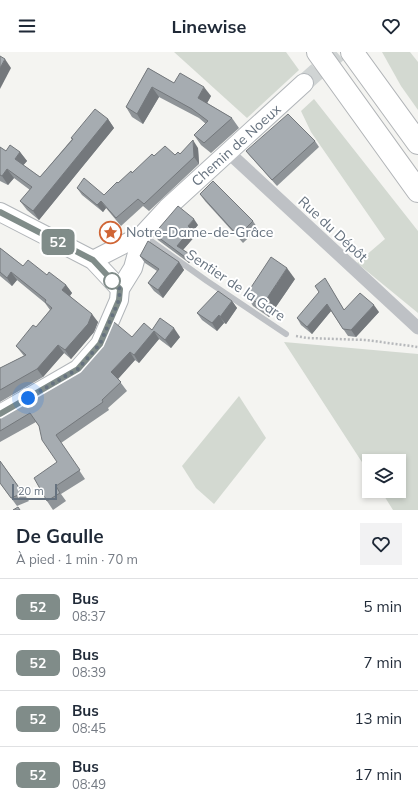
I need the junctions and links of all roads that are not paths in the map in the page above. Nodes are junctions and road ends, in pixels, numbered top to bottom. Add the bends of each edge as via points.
1 (318, 52) edge
2 (352, 52) edge
3 (304, 83) tunnel mouth
4 (418, 143) edge
5 (228, 152) junction
6 (418, 191) edge
7 (0, 212) edge
8 (142, 235) junction
9 (93, 260) junction
10 (120, 289) junction
11 (418, 328) edge
12 (286, 334) road end
13 (0, 414) edge

1 - 6 highway
2 - 4 highway
3 - 5 street, Chemin de Noeux
5 - 8 street, Chemin de Noeux via 167,208
5 - 11 street, Rue du Dépôt
7 - 9 street
8 - 9 street
8 - 10 street via 133,268
8 - 12 lane, Sentier de la Gare
9 - 10 street
10 - 13 street via 119,300 100,344 78,369

